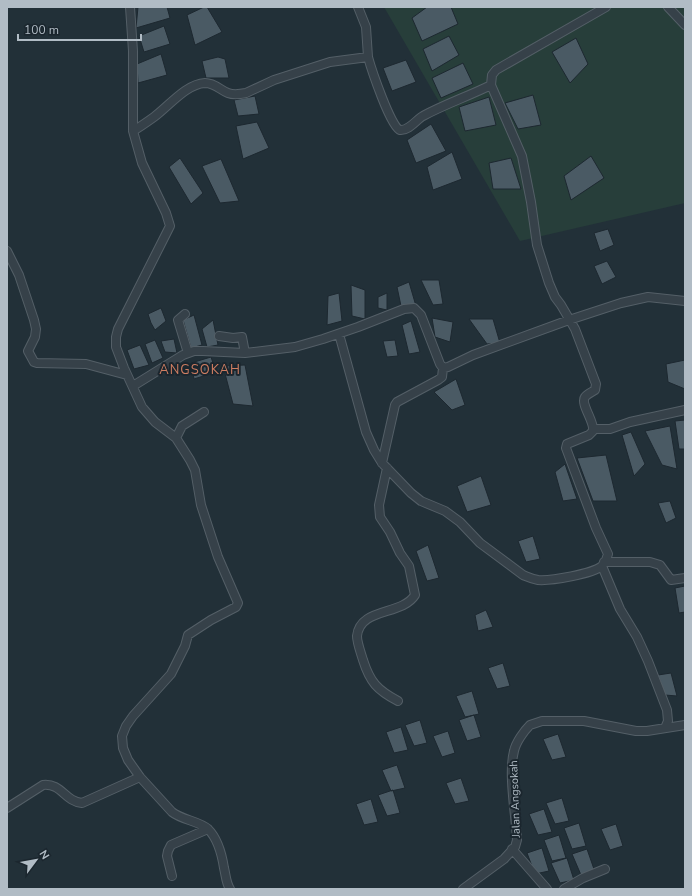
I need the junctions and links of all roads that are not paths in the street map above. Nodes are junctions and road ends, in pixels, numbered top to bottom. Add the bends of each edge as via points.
1 (130, 7) edge
2 (358, 7) edge
3 (606, 7) edge
4 (668, 7) edge
5 (685, 25) edge
6 (368, 57) junction
7 (491, 85) junction
8 (133, 131) junction
9 (7, 251) edge
10 (685, 301) edge
11 (185, 314) dead end
12 (569, 320) junction
13 (339, 334) junction
14 (219, 336) dead end
15 (116, 347) junction
16 (188, 353) junction
17 (245, 353) junction
18 (127, 360) dead end
19 (444, 368) junction
20 (128, 375) junction
21 (133, 386) junction
22 (685, 410) edge
23 (204, 412) dead end
24 (594, 428) junction
25 (176, 438) junction
26 (384, 465) junction
27 (603, 564) junction
28 (685, 578) edge
29 (398, 701) dead end
30 (685, 725) edge
31 (665, 728) junction
32 (140, 777) junction
33 (7, 808) edge
34 (208, 829) junction
35 (512, 849) junction
36 (605, 869) dead end
37 (172, 876) dead end
38 (230, 889) edge
39 (463, 889) edge
40 (547, 889) edge
41 (564, 889) edge

1 - 8 street
2 - 6 street via 366,27
3 - 7 street via 496,70
4 - 5 street
6 - 7 street via 391,119 399,129 406,129 422,116
6 - 8 street via 330,62 274,80 246,93 229,94 216,85 196,85
7 - 12 street via 522,156 537,245 547,278
8 - 15 street via 142,163 170,226 118,329
9 - 20 street via 20,275 34,320 36,329 28,351 34,362 86,364
10 - 12 street via 648,297 634,299
11 - 16 street via 178,320
12 - 19 street via 473,354
12 - 24 street via 579,338 596,384 595,390 584,400
13 - 17 street via 295,347
13 - 19 street via 404,309 414,308 421,315 440,364
13 - 26 street via 366,432
14 - 17 street via 242,337
15 - 18 street
15 - 20 street
16 - 17 street
16 - 21 street
19 - 26 street via 442,377 438,380 394,405
20 - 21 street
21 - 25 street via 149,416
22 - 24 street via 610,429
23 - 25 street via 182,426
24 - 27 street via 592,433 567,444 566,448 608,554
25 - 32 street via 195,470 201,505 218,557 238,603 236,607 188,635 171,674 126,726 122,736 123,748
26 - 27 street via 421,501 445,511 460,522 480,544 527,577 539,580 553,579 594,571
26 - 29 street via 380,516 409,566 415,595 402,606 370,617 360,626 357,637 363,662 375,686
27 - 28 street via 650,562 660,566 672,580
27 - 31 street via 620,609 648,661 666,710 668,720
30 - 31 street, Jalan Angsokah
31 - 35 street, Jalan Angsokah via 647,731 584,721 542,721 530,725 514,751 512,779 517,840
32 - 33 street via 82,803 70,799 59,788 43,784
32 - 34 street via 177,816
34 - 37 street via 170,847 167,856
34 - 38 street via 218,847
35 - 39 street, Jalan Angsokah
35 - 40 street
36 - 41 street

